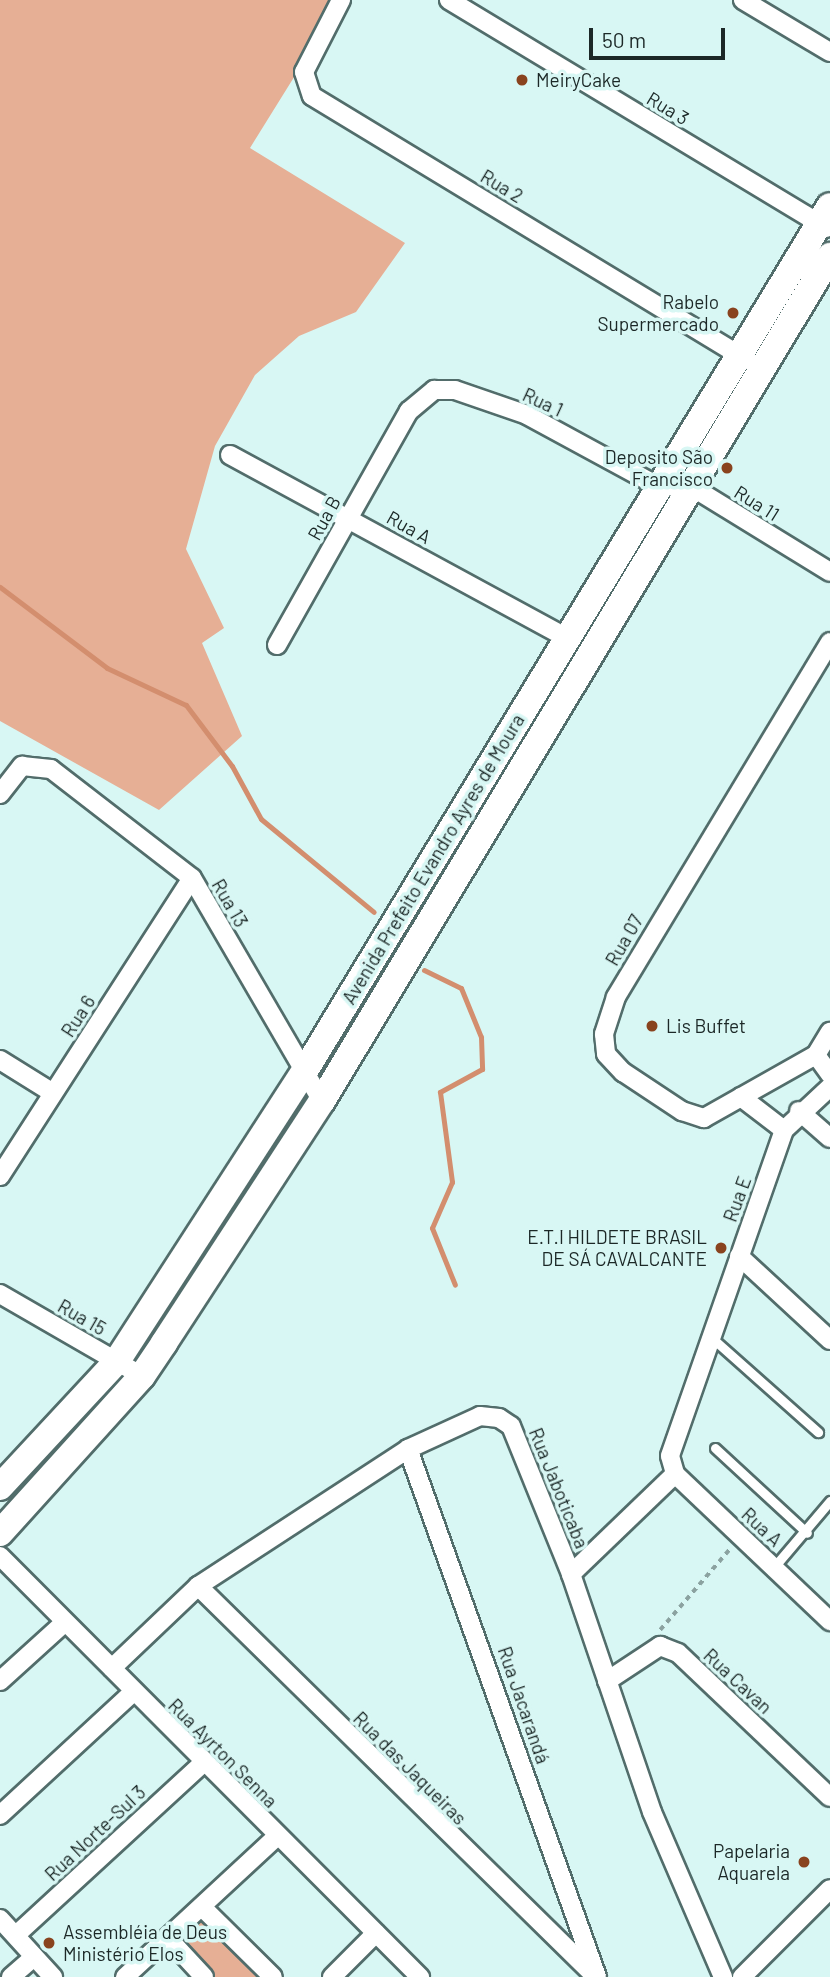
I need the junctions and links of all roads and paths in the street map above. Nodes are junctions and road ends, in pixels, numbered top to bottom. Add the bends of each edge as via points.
1 (341, 0) edge
2 (449, 0) edge
3 (743, 0) edge
4 (830, 52) edge
5 (827, 220) edge
6 (830, 256) edge
7 (738, 354) junction
8 (762, 369) junction
9 (409, 411) joint
10 (229, 455) dead end
11 (658, 486) junction
12 (692, 487) junction
13 (348, 518) junction
14 (830, 572) edge
15 (567, 638) junction
16 (830, 642) edge
17 (277, 645) dead end
18 (0, 794) edge
19 (192, 878) junction
20 (830, 1032) edge
21 (321, 1043) junction
22 (816, 1055) junction
23 (0, 1060) edge
24 (346, 1060) junction
25 (303, 1074) junction
26 (830, 1074) edge
27 (830, 1087) edge
28 (53, 1093) junction
29 (741, 1097) junction
30 (321, 1101) junction
31 (799, 1111) junction
32 (784, 1130) junction
33 (830, 1138) edge
34 (0, 1176) edge
35 (739, 1256) junction
36 (0, 1294) edge
37 (712, 1338) junction
38 (830, 1340) edge
39 (117, 1361) junction
40 (142, 1376) junction
41 (817, 1432) dead end
42 (715, 1448) dead end
43 (408, 1449) junction
44 (673, 1467) junction
45 (0, 1487) edge
46 (830, 1501) edge
47 (0, 1533) edge
48 (807, 1533) junction
49 (741, 1536) junction
50 (0, 1556) edge
51 (774, 1567) junction
52 (571, 1574) junction
53 (198, 1587) junction
54 (830, 1620) edge
55 (64, 1623) junction
56 (660, 1646) junction
57 (112, 1668) junction
58 (0, 1681) edge
59 (607, 1681) junction
60 (132, 1693) junction
61 (204, 1762) junction
62 (830, 1797) edge
63 (0, 1815) edge
64 (277, 1836) junction
65 (830, 1889) edge
66 (204, 1908) junction
67 (0, 1919) edge
68 (376, 1933) junction
69 (16, 1936) junction
70 (168, 1938) junction
71 (34, 1957) junction
72 (11, 1977) edge
73 (53, 1977) edge
74 (125, 1977) edge
75 (204, 1977) edge
76 (273, 1977) edge
77 (332, 1977) edge
78 (420, 1977) edge
79 (596, 1977) edge
80 (723, 1977) edge
81 (742, 1977) edge

1 - 7 street, Rua 2 via 304,72 312,96
2 - 5 street, Rua 3
3 - 4 street
5 - 7 street, Avenida Prefeito Evandro Ayres de Moura
6 - 8 street, Avenida Prefeito Evandro Ayres de Moura
7 - 8 street, Rua 2
7 - 11 street, Avenida Prefeito Evandro Ayres de Moura
8 - 12 street, Avenida Prefeito Evandro Ayres de Moura
9 - 11 street, Rua 1 via 420,396 455,390 527,415
9 - 13 street, Rua B
10 - 13 street, Rua A
11 - 12 street, Rua 11
11 - 15 street, Avenida Prefeito Evandro Ayres de Moura
12 - 14 street, Rua 11
12 - 24 street, Avenida Prefeito Evandro Ayres de Moura
13 - 15 street, Rua A
13 - 17 street, Rua B
15 - 21 street, Avenida Prefeito Evandro Ayres de Moura
16 - 29 street, Rua 07 via 607,1016 606,1054 682,1111 704,1118
18 - 19 street, Rua 13 via 14,773 29,765 51,769
19 - 25 street, Rua 13
19 - 28 street, Rua 6
20 - 22 street
21 - 24 street
21 - 25 street, Avenida Prefeito Evandro Ayres de Moura
22 - 26 street
22 - 29 street, Rua 07
23 - 28 street
24 - 30 street, Avenida Prefeito Evandro Ayres de Moura
25 - 30 street, Rua 13
25 - 39 street, Avenida Prefeito Evandro Ayres de Moura
27 - 31 street, Rua E
28 - 34 street, Rua 6
29 - 32 street
30 - 40 street, Avenida Prefeito Evandro Ayres de Moura
31 - 32 street, Rua E
31 - 33 street
32 - 35 street, Rua E
35 - 37 street, Rua E
35 - 38 street
36 - 39 street, Rua 15
37 - 41 lane
37 - 44 street, Rua E
39 - 40 street, Rua 15
39 - 45 street, Avenida Prefeito Evandro Ayres de Moura
40 - 47 street, Avenida Prefeito Evandro Ayres de Moura
42 - 48 lane
43 - 52 street, Rua Jaboticaba via 480,1416 511,1426
43 - 53 street, Rua Jaboticaba
43 - 79 street, Rua Jacarandá
44 - 49 street, Rua A
44 - 52 street
46 - 48 lane
48 - 51 lane
49 - 51 street, Rua A
49 - 56 path via 660,1623
50 - 55 street, Rua Ayrton Senna
51 - 54 street, Rua A
52 - 59 street, Rua Jaboticaba
53 - 57 street, Rua Jaboticaba
53 - 79 street, Rua das Jaqueiras
55 - 57 street, Rua Ayrton Senna
55 - 58 street
56 - 59 street
56 - 62 street, Rua Cavan via 678,1653
57 - 60 street, Rua Ayrton Senna
59 - 80 street, Rua Jaboticaba via 652,1812
60 - 61 street, Rua Ayrton Senna
60 - 63 street
61 - 64 street, Rua Ayrton Senna
61 - 69 street, Rua Norte-Sul 3
64 - 66 street
64 - 68 street, Rua Ayrton Senna
65 - 81 street
66 - 70 street
66 - 76 street
67 - 69 street
68 - 77 street
68 - 78 street, Rua Ayrton Senna
69 - 71 street
70 - 74 street
70 - 75 street
71 - 72 street
71 - 73 street

